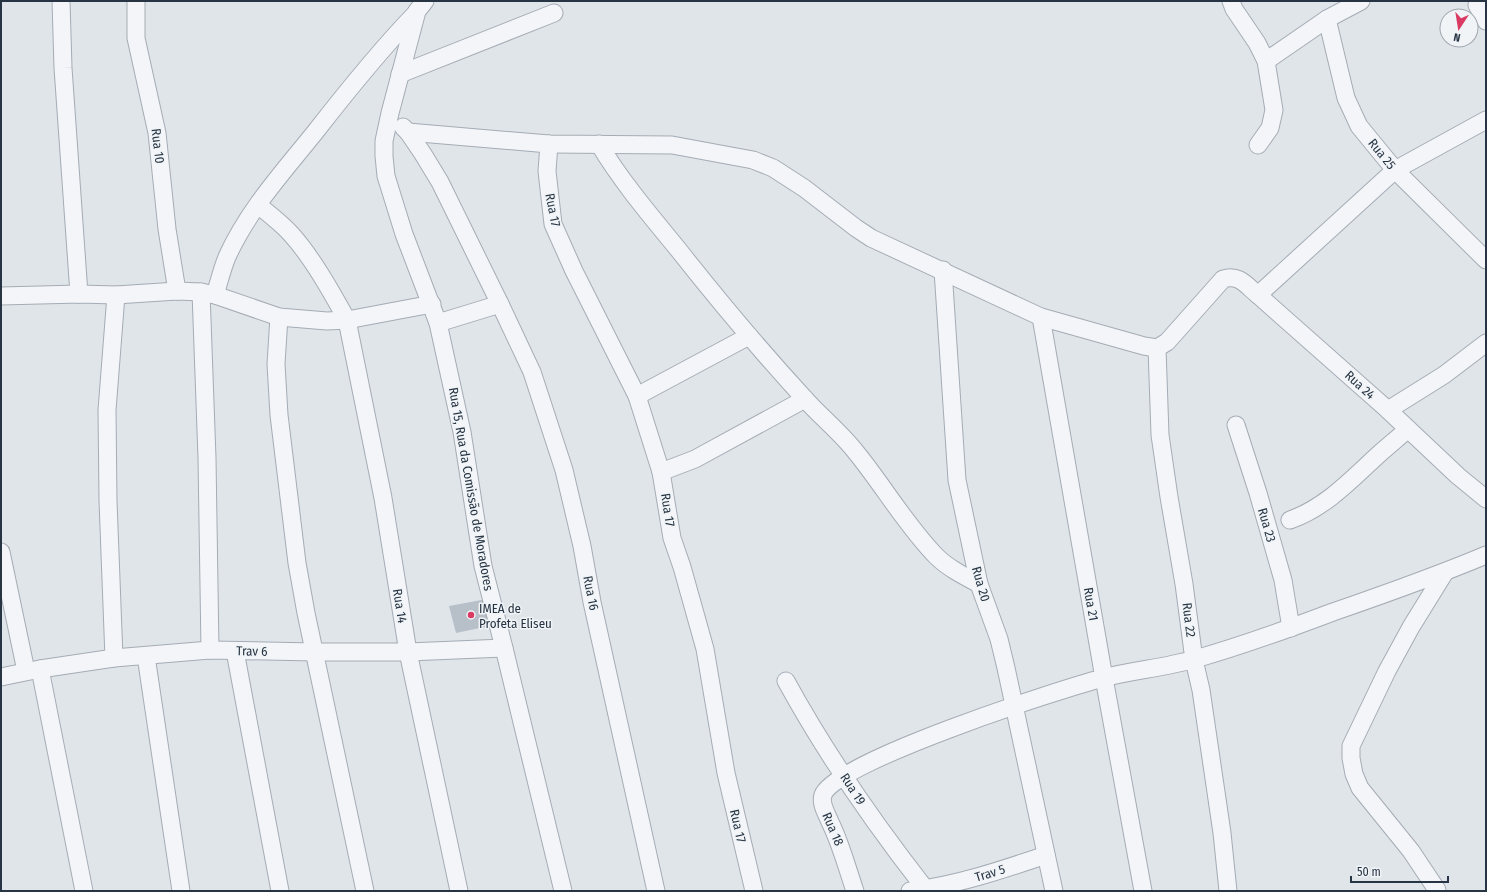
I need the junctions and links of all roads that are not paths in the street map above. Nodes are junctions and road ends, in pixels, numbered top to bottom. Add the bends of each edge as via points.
1 (61, 1) edge
2 (136, 1) edge
3 (1230, 1) edge
4 (1360, 1) edge
5 (1477, 5) dead end
6 (421, 6) edge
7 (554, 13) dead end
8 (1326, 19) junction
9 (1486, 21) edge
10 (1266, 61) junction
11 (400, 74) junction
12 (390, 113) junction
13 (1486, 120) edge
14 (408, 132) junction
15 (549, 144) junction
16 (599, 144) junction
17 (1258, 145) dead end
18 (1395, 170) junction
19 (258, 205) junction
20 (1486, 260) edge
21 (943, 270) junction
22 (177, 291) junction
23 (208, 293) junction
24 (79, 294) junction
25 (116, 295) junction
26 (1258, 295) junction
27 (1, 296) edge
28 (432, 304) junction
29 (500, 304) junction
30 (279, 317) junction
31 (1041, 317) junction
32 (347, 320) junction
33 (438, 323) junction
34 (749, 336) junction
35 (1486, 343) edge
36 (1157, 348) junction
37 (637, 396) junction
38 (805, 399) junction
39 (1388, 410) junction
40 (1236, 425) dead end
41 (1408, 429) junction
42 (661, 472) junction
43 (1483, 491) edge
44 (1290, 520) dead end
45 (1, 552) edge
46 (1486, 555) edge
47 (1445, 572) junction
48 (979, 584) junction
49 (1291, 628) junction
50 (504, 648) junction
51 (210, 650) junction
52 (235, 651) junction
53 (315, 652) junction
54 (408, 652) junction
55 (146, 656) junction
56 (114, 658) junction
57 (1194, 660) junction
58 (33, 670) junction
59 (1, 677) edge
60 (1104, 678) junction
61 (786, 681) dead end
62 (1013, 705) junction
63 (844, 776) junction
64 (1046, 855) junction
65 (921, 890) edge
66 (84, 891) edge
67 (181, 891) edge
68 (280, 891) edge
69 (365, 891) edge
70 (459, 891) edge
71 (563, 891) edge
72 (656, 891) edge
73 (754, 891) edge
74 (855, 891) edge
75 (1054, 891) edge
76 (1143, 891) edge
77 (1228, 891) edge
78 (1439, 891) edge

1 - 24 street via 63,68
2 - 22 street, Rua 10 via 136,38 157,133 167,229
3 - 10 street
4 - 8 street
5 - 9 street
6 - 11 street, Rua 15, Rua da Comissão de Moradores
6 - 19 street via 350,86
7 - 11 street
8 - 10 street
8 - 18 street, Rua 25 via 1346,98 1359,126
10 - 17 street via 1274,110 1270,128
11 - 12 street, Rua 15, Rua da Comissão de Moradores
12 - 14 street, Rua 16
12 - 28 street, Rua 15, Rua da Comissão de Moradores via 384,141 386,176 404,234
13 - 18 street
14 - 15 street
14 - 29 street, Rua 16 via 440,182
15 - 16 street
15 - 37 street, Rua 17 via 547,171 553,224
16 - 21 street via 672,145 754,160 773,168 798,184 871,238
16 - 34 street via 611,164 659,226
18 - 20 street, Rua 25
18 - 26 street
19 - 23 street via 241,230
19 - 32 street, Rua 14 via 291,234 314,264
21 - 31 street
21 - 48 street, Rua 20 via 957,480
22 - 23 street
22 - 25 street
23 - 30 street
23 - 51 street
24 - 25 street
24 - 27 street
25 - 56 street via 107,410
26 - 36 street, Rua 24 via 1239,279 1231,276 1223,279 1166,342
26 - 39 street, Rua 24
28 - 32 street
28 - 33 street, Rua 15, Rua da Comissão de Moradores
29 - 33 street
29 - 72 street, Rua 16 via 532,372 564,470
30 - 32 street
30 - 53 street via 276,364 279,415 297,563
31 - 36 street
31 - 60 street, Rua 21
32 - 54 street, Rua 14 via 383,498
33 - 50 street, Rua 15, Rua da Comissão de Moradores via 462,432 483,566
34 - 37 street
34 - 38 street
35 - 39 street via 1444,375
36 - 57 street, Rua 22 via 1160,434
37 - 42 street, Rua 17
38 - 42 street via 695,459
38 - 48 street via 854,450 937,557 958,573
39 - 41 street, Rua 24
40 - 49 street, Rua 23 via 1283,580
41 - 43 street, Rua 24 via 1458,476
41 - 44 street via 1352,481 1317,507
42 - 73 street, Rua 17 via 672,538 705,649 726,772
45 - 58 street
46 - 47 street, Rua 18
47 - 49 street, Rua 18
47 - 78 street via 1387,671 1351,746 1354,774 1360,788 1411,851
48 - 62 street, Rua 20 via 998,639
49 - 57 street, Rua 18
50 - 54 street, Trav 6
50 - 71 street, Rua 15, Rua da Comissão de Moradores
51 - 52 street, Trav 6
51 - 55 street, Trav 6
52 - 53 street, Trav 6
52 - 68 street
53 - 54 street, Trav 6
53 - 69 street
54 - 70 street, Rua 14
55 - 56 street, Trav 6
55 - 67 street
56 - 58 street, Trav 6
57 - 60 street, Rua 18
57 - 77 street, Rua 22 via 1202,697
58 - 59 street, Trav 6
58 - 66 street
60 - 62 street, Rua 18
60 - 76 street, Rua 21
61 - 63 street, Rua 19 via 805,716
62 - 63 street, Rua 18 via 910,744
62 - 64 street, Rua 20
63 - 65 street, Rua 19
63 - 74 street, Rua 18 via 826,791 822,802 844,855
64 - 65 street, Trav 5 via 975,878
64 - 75 street, Rua 20

